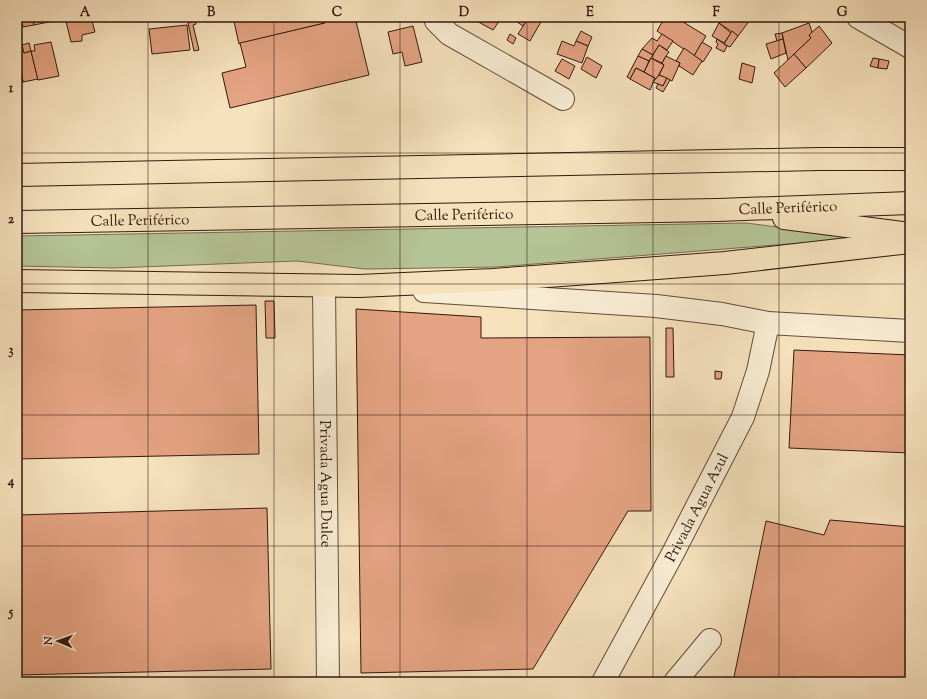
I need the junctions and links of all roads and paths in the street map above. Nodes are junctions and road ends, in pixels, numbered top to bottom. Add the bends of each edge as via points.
1 (435, 17) edge
2 (858, 17) edge
3 (910, 47) edge
4 (563, 99) dead end
5 (910, 150) edge
6 (820, 159) junction
7 (910, 159) edge
8 (17, 175) edge
9 (910, 203) edge
10 (718, 210) junction
11 (17, 222) edge
12 (910, 234) edge
13 (910, 242) edge
14 (17, 281) edge
15 (324, 286) junction
16 (359, 286) junction
17 (768, 323) junction
18 (910, 331) edge
19 (710, 640) dead end
20 (328, 682) edge
21 (602, 682) edge
22 (675, 682) edge

1 - 4 street via 449,34
2 - 3 street
5 - 6 highway
6 - 7 highway
6 - 8 highway
9 - 10 highway, Calle Periférico
10 - 11 highway, Calle Periférico
10 - 12 highway
13 - 16 highway via 725,263 493,280
14 - 15 highway
15 - 16 highway
15 - 20 street, Privada Agua Dulce
16 - 17 street via 656,306
17 - 18 street
17 - 21 street, Privada Agua Azul via 758,371 743,417 673,553
19 - 22 street

